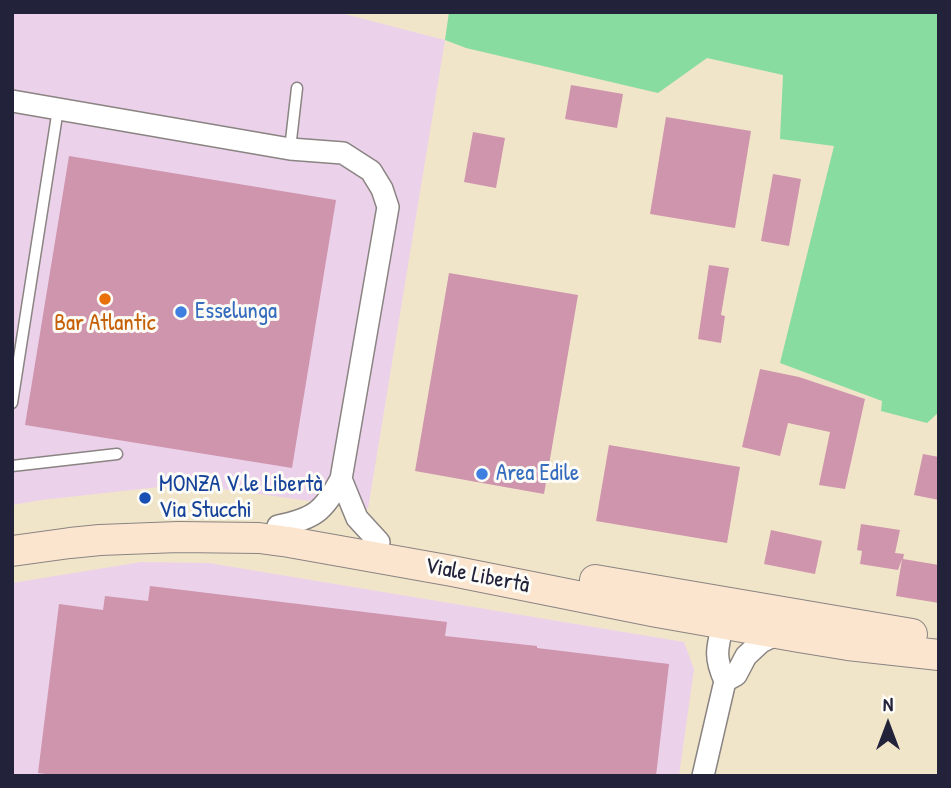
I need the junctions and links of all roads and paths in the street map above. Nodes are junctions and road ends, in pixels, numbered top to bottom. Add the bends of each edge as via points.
1 (297, 88) dead end
2 (12, 100) edge
3 (58, 108) junction
4 (290, 149) junction
5 (12, 403) edge
6 (117, 454) dead end
7 (12, 466) edge
8 (341, 479) junction
9 (278, 526) junction
10 (12, 534) edge
11 (379, 542) junction
12 (12, 551) edge
13 (738, 608) junction
14 (793, 625) junction
15 (939, 638) edge
16 (939, 655) edge
17 (724, 681) junction
18 (703, 776) edge

1 - 4 lane
2 - 3 street
3 - 4 street
3 - 5 lane
4 - 8 street via 343,153 370,171 388,207
6 - 7 lane
8 - 9 street via 326,504 312,516
8 - 11 street via 357,518
9 - 10 main road, Viale Libertà via 143,522
9 - 11 main road, Viale Libertà
11 - 13 main road, Viale Libertà
12 - 13 main road, Viale Libertà via 100,540 259,538 452,571
13 - 14 main road, Viale Libertà
13 - 17 street via 717,652
14 - 15 main road
14 - 16 main road, Viale Libertà via 848,645
14 - 17 street via 761,642 746,656 736,675
17 - 18 street

